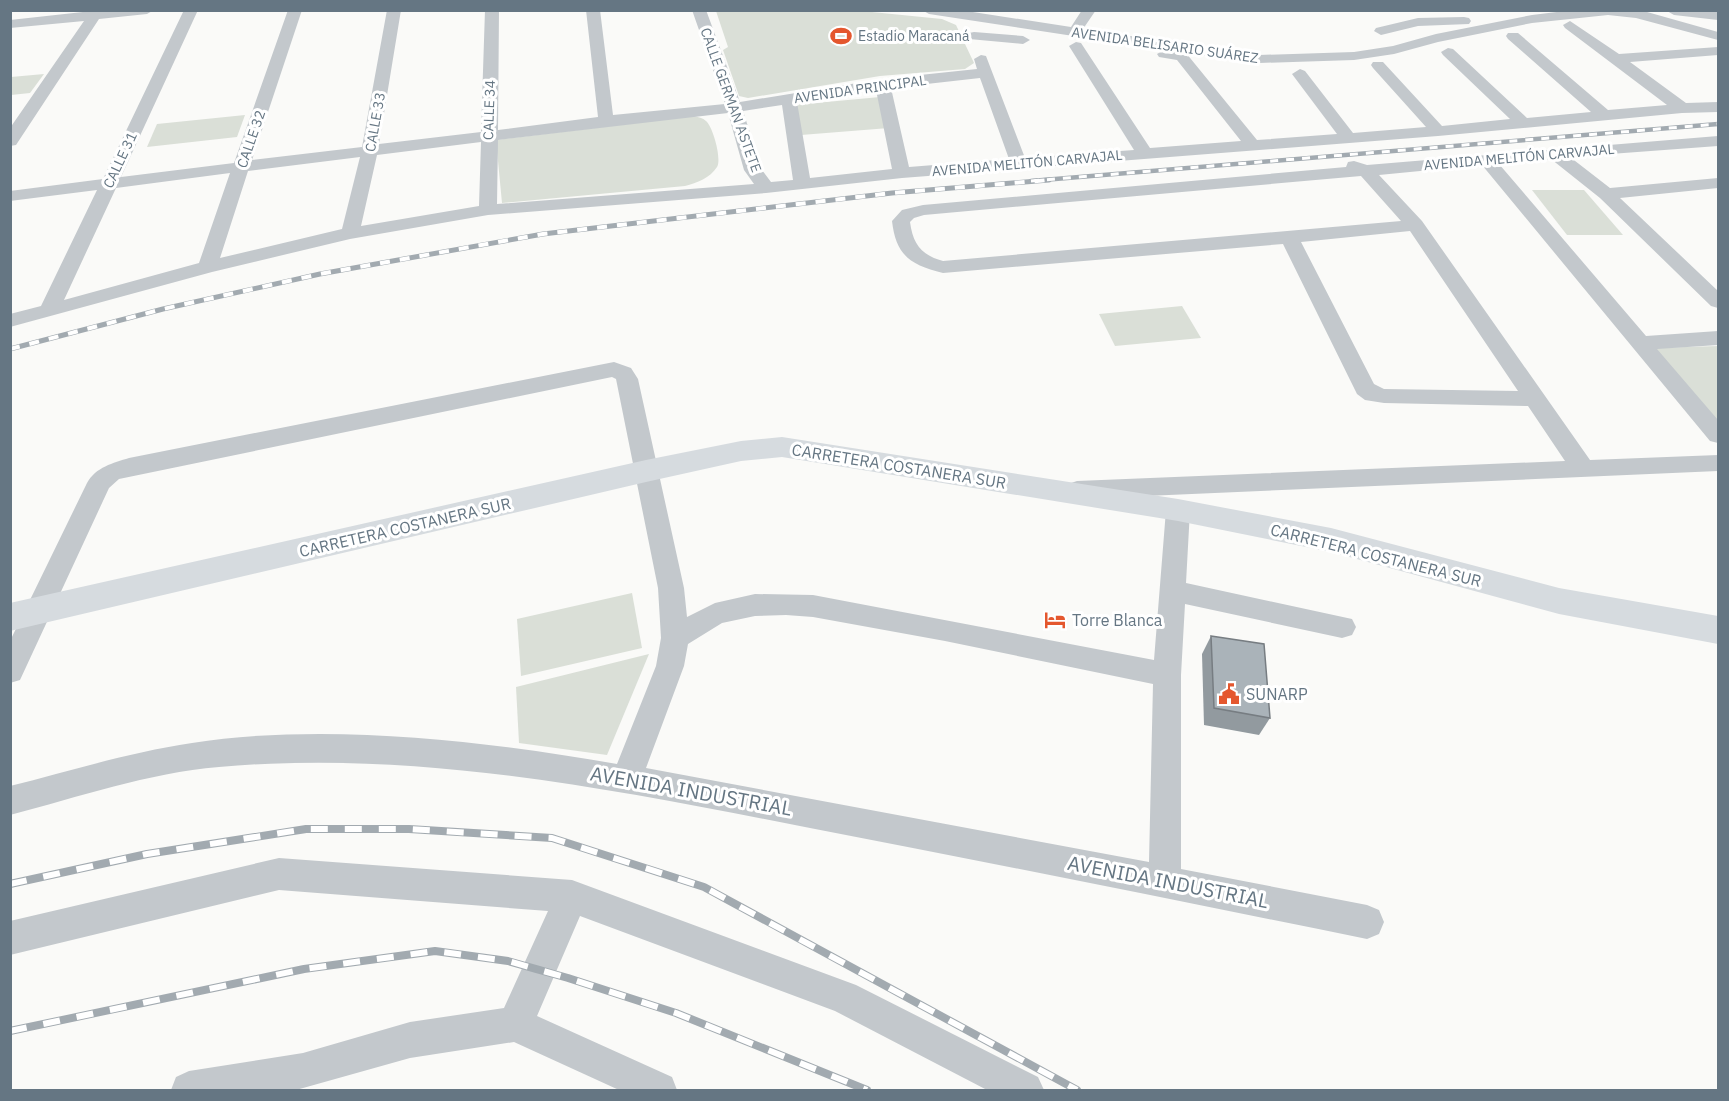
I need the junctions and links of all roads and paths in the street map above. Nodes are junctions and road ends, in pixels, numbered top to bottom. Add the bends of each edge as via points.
1 (147, 10) edge
2 (191, 10) edge
3 (295, 10) edge
4 (394, 10) edge
5 (492, 10) edge
6 (593, 10) edge
7 (699, 10) edge
8 (929, 10) edge
9 (1089, 10) edge
10 (1452, 10) edge
11 (1508, 10) edge
12 (1670, 10) edge
13 (1641, 12) edge
14 (995, 15) edge
15 (94, 16) junction
16 (1719, 16) edge
17 (972, 18) junction
18 (1431, 21) junction
19 (10, 24) edge
20 (1570, 26) dead end
21 (1382, 30) dead end
22 (974, 36) junction
23 (1513, 36) dead end
24 (1719, 36) edge
25 (1075, 39) junction
26 (1719, 51) edge
27 (1448, 52) dead end
28 (1613, 59) junction
29 (1378, 65) dead end
30 (986, 73) junction
31 (1300, 74) dead end
32 (882, 84) junction
33 (36, 100) junction
34 (789, 100) junction
35 (19, 102) dead end
36 (1719, 107) edge
37 (734, 108) junction
38 (1682, 108) junction
39 (1605, 116) junction
40 (606, 121) junction
41 (1523, 123) junction
42 (1438, 131) junction
43 (488, 136) junction
44 (1348, 137) junction
45 (10, 141) edge
46 (1719, 141) edge
47 (1288, 142) junction
48 (1252, 145) junction
49 (370, 150) junction
50 (1145, 153) junction
51 (1556, 154) junction
52 (1487, 161) junction
53 (1019, 164) junction
54 (242, 168) junction
55 (1366, 171) junction
56 (902, 173) junction
57 (1719, 183) edge
58 (109, 184) junction
59 (802, 184) junction
60 (1698, 184) junction
61 (766, 188) junction
62 (1606, 194) junction
63 (10, 196) edge
64 (1719, 202) edge
65 (488, 210) junction
66 (1415, 225) junction
67 (350, 233) junction
68 (1289, 238) junction
69 (207, 267) junction
70 (1719, 302) edge
71 (50, 309) junction
72 (10, 321) edge
73 (1719, 338) edge
74 (1640, 343) junction
75 (1535, 399) junction
76 (1719, 435) edge
77 (1719, 463) edge
78 (1584, 470) junction
79 (646, 471) junction
80 (1053, 491) junction
81 (1178, 510) junction
82 (1172, 591) junction
83 (25, 614) edge
84 (1342, 627) dead end
85 (1719, 630) edge
86 (675, 638) junction
87 (10, 671) edge
88 (1167, 675) junction
89 (627, 778) junction
90 (10, 801) edge
91 (1165, 881) junction
92 (572, 896) junction
93 (1367, 922) dead end
94 (10, 938) edge
95 (516, 1024) junction
96 (299, 1081) edge
97 (189, 1090) edge
98 (659, 1090) edge
99 (1025, 1090) edge

1 - 15 street
2 - 58 street, CALLE 31
3 - 54 street, CALLE 32
4 - 49 street, CALLE 33
5 - 43 street, CALLE 34
6 - 40 street
7 - 37 street, CALLE GERMAN ASTETE
8 - 17 street, AVENIDA BELISARIO SUÁREZ
9 - 25 street
10 - 18 street
11 - 18 street via 1481,20
12 - 16 street
13 - 24 street, AVENIDA BELISARIO SUÁREZ
13 - 25 street, AVENIDA BELISARIO SUÁREZ via 1608,11 1532,19 1354,56 1259,59
14 - 17 street, AVENIDA BELISARIO SUÁREZ
14 - 25 street, AVENIDA BELISARIO SUÁREZ
15 - 19 street
15 - 33 street
17 - 22 street
18 - 21 street
20 - 28 street
22 - 25 street via 1047,43
22 - 30 street
23 - 39 street
25 - 48 street via 1182,56
25 - 50 street
26 - 28 street
27 - 41 street
28 - 38 street
29 - 42 street
30 - 32 street, AVENIDA PRINCIPAL
30 - 53 street
31 - 44 street
32 - 34 street, AVENIDA PRINCIPAL
32 - 56 street
33 - 35 street
33 - 45 street
34 - 37 street, AVENIDA PRINCIPAL
34 - 59 street
36 - 38 street, AVENIDA MELITÓN CARVAJAL
37 - 40 street, AVENIDA PRINCIPAL
37 - 61 street, CALLE GERMAN ASTETE via 753,170
38 - 39 street, AVENIDA MELITÓN CARVAJAL
39 - 41 street, AVENIDA MELITÓN CARVAJAL
40 - 43 street, AVENIDA PRINCIPAL
41 - 42 street, AVENIDA MELITÓN CARVAJAL
42 - 44 street, AVENIDA MELITÓN CARVAJAL
43 - 49 street, AVENIDA PRINCIPAL
43 - 65 street, CALLE 34
44 - 47 street, AVENIDA MELITÓN CARVAJAL
46 - 51 street, AVENIDA MELITÓN CARVAJAL
47 - 48 street, AVENIDA MELITÓN CARVAJAL
47 - 55 street, AVENIDA MELITÓN CARVAJAL
48 - 50 street, AVENIDA MELITÓN CARVAJAL
49 - 54 street, AVENIDA PRINCIPAL
49 - 67 street, CALLE 33
50 - 53 street, AVENIDA MELITÓN CARVAJAL
51 - 52 street, AVENIDA MELITÓN CARVAJAL
51 - 62 street
52 - 55 street, AVENIDA MELITÓN CARVAJAL
52 - 74 street
53 - 56 street, AVENIDA MELITÓN CARVAJAL
54 - 58 street, AVENIDA PRINCIPAL
54 - 69 street, CALLE 32
55 - 66 street
55 - 68 street via 923,210 908,214 902,221 904,239 912,255 926,264 943,267
56 - 59 street, AVENIDA MELITÓN CARVAJAL
57 - 60 street
58 - 63 street, AVENIDA PRINCIPAL
58 - 71 street, CALLE 31
59 - 61 street, AVENIDA MELITÓN CARVAJAL
60 - 62 street
60 - 64 street
61 - 65 street, AVENIDA MELITÓN CARVAJAL
62 - 70 street
65 - 67 street, AVENIDA MELITÓN CARVAJAL
66 - 68 street
66 - 75 street
67 - 69 street, AVENIDA MELITÓN CARVAJAL
68 - 75 street via 1365,389 1373,395
69 - 71 street, AVENIDA MELITÓN CARVAJAL
71 - 72 street, AVENIDA MELITÓN CARVAJAL
73 - 74 street
74 - 76 street
75 - 78 street
77 - 78 street
78 - 80 street
79 - 80 main road, CARRETERA COSTANERA SUR via 741,451 782,447
79 - 83 main road, CARRETERA COSTANERA SUR
79 - 83 street via 627,379 614,369 129,467 111,473 99,483
79 - 86 street via 671,588
80 - 81 main road, CARRETERA COSTANERA SUR
81 - 82 street
81 - 85 main road, CARRETERA COSTANERA SUR via 1330,540 1560,601
82 - 84 street
82 - 88 street
83 - 87 street
86 - 88 street via 715,614 755,605 813,606
86 - 89 street via 670,666
88 - 91 street
89 - 90 street, AVENIDA INDUSTRIAL via 415,752 274,751 174,758
89 - 91 street, AVENIDA INDUSTRIAL
91 - 93 street, AVENIDA INDUSTRIAL
92 - 94 street via 279,874
92 - 95 street
92 - 99 street via 844,997
95 - 96 street via 410,1041
95 - 98 street
96 - 97 street

